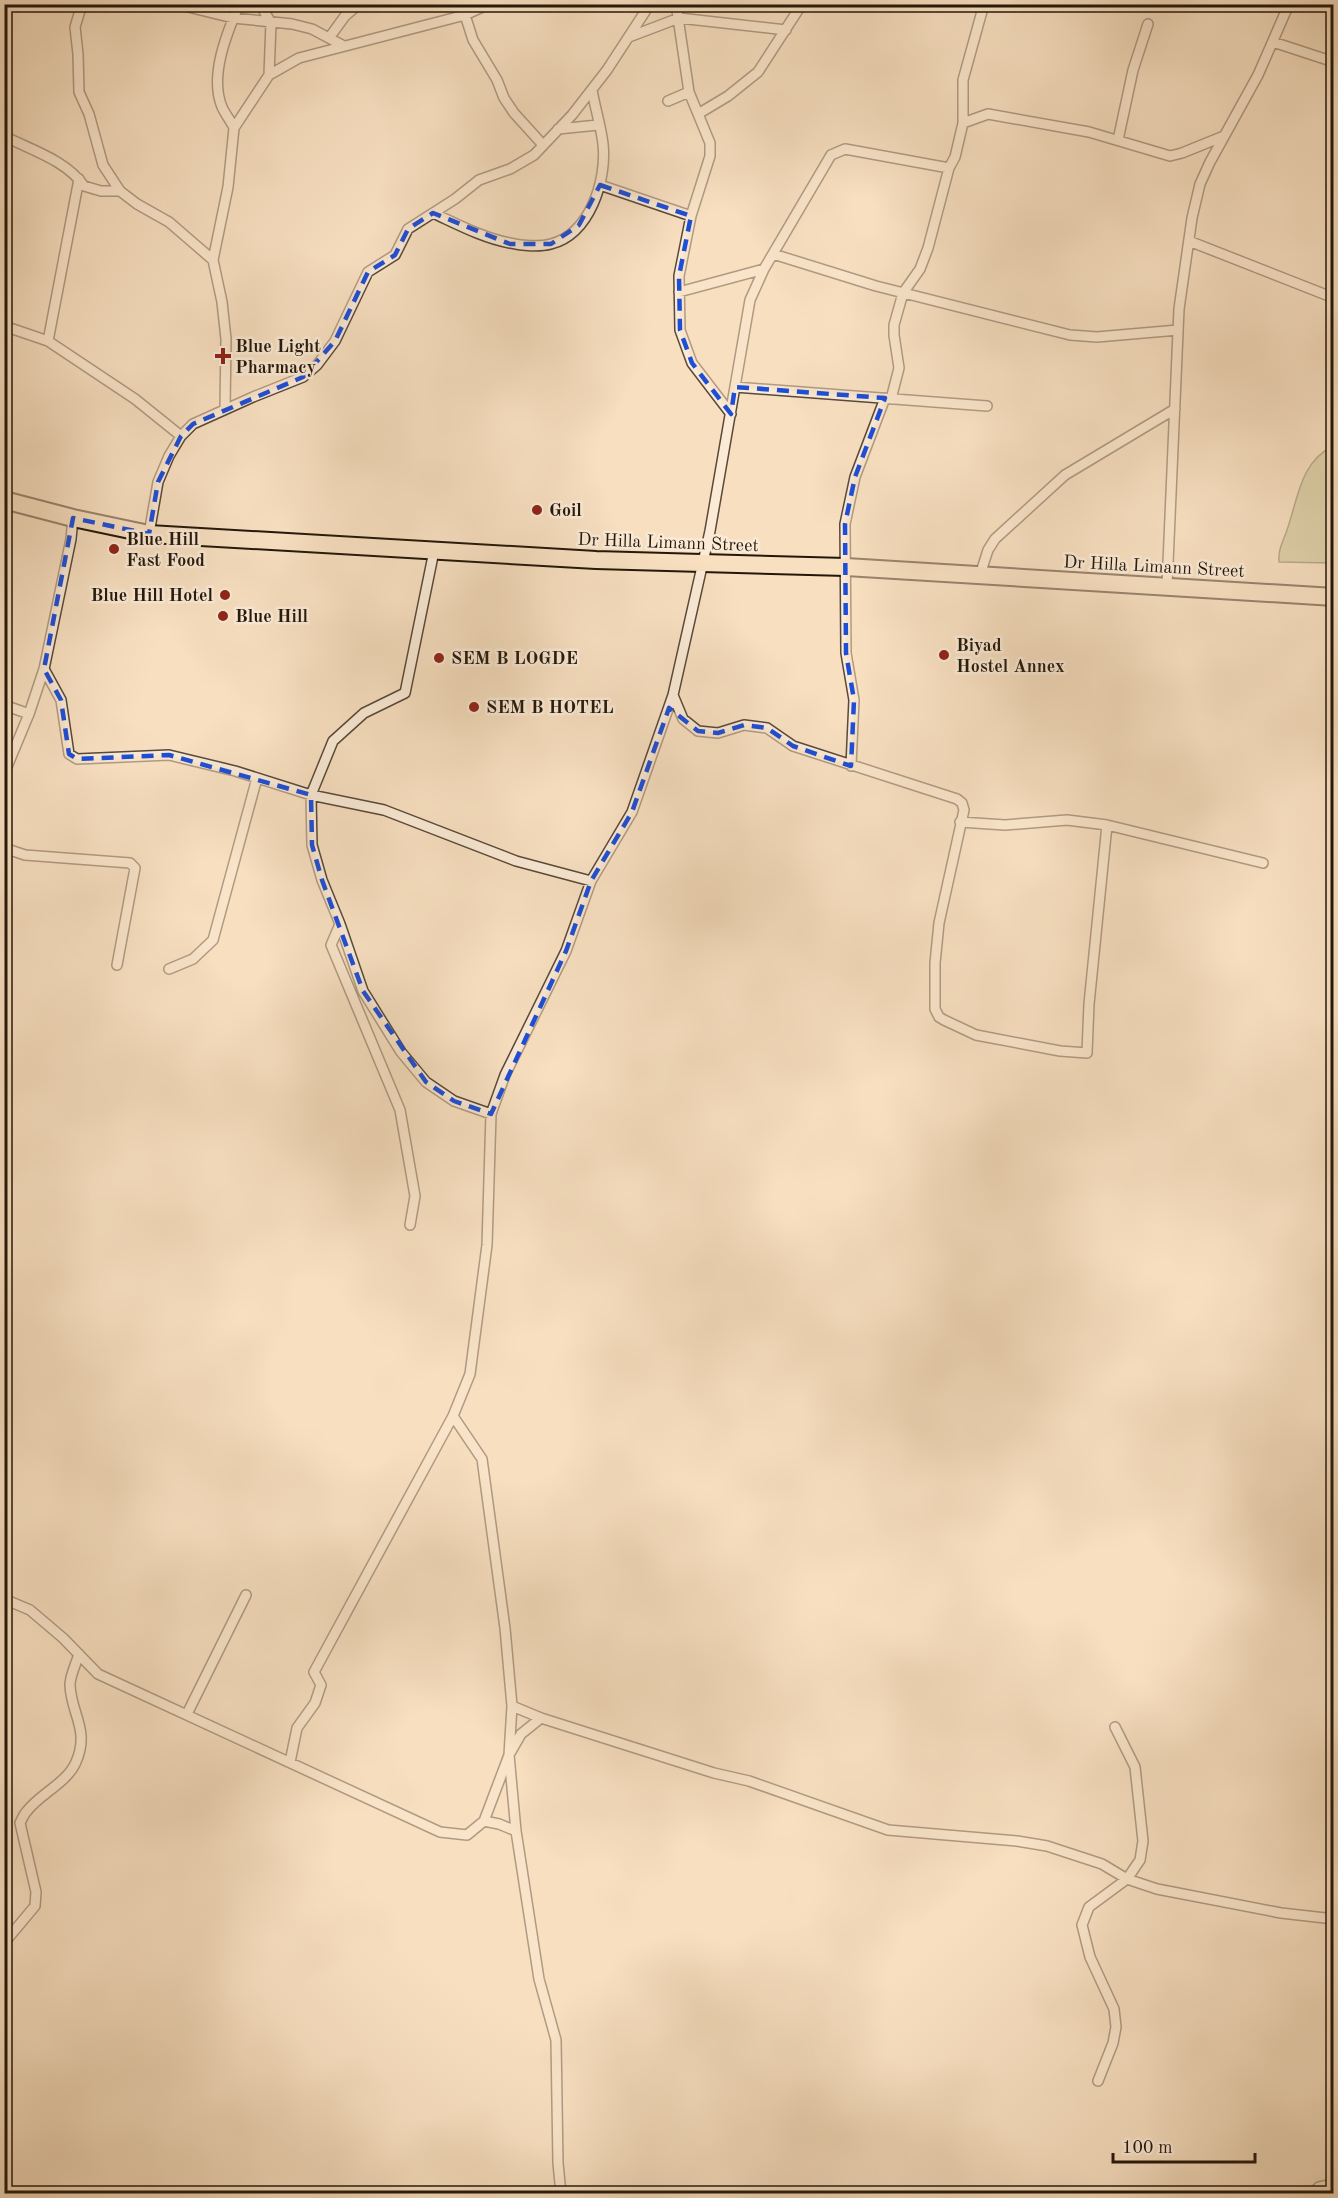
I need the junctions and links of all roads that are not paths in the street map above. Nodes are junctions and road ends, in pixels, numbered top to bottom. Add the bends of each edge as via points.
1 (82, 4) edge
2 (176, 4) edge
3 (239, 4) edge
4 (260, 4) edge
5 (359, 4) edge
6 (489, 4) edge
7 (650, 4) edge
8 (676, 4) edge
9 (802, 4) edge
10 (984, 4) edge
11 (1288, 5) edge
12 (465, 15) junction
13 (233, 18) junction
14 (679, 18) junction
15 (271, 23) junction
16 (1148, 24) dead end
17 (786, 30) junction
18 (629, 37) junction
19 (329, 38) junction
20 (1273, 42) junction
21 (342, 45) junction
22 (1334, 62) edge
23 (269, 75) junction
24 (592, 90) junction
25 (689, 92) junction
26 (668, 101) dead end
27 (698, 114) junction
28 (963, 123) junction
29 (598, 125) junction
30 (234, 128) junction
31 (558, 129) junction
32 (4, 136) edge
33 (1224, 136) junction
34 (1118, 140) junction
35 (543, 145) junction
36 (950, 168) junction
37 (79, 179) junction
38 (600, 185) junction
39 (120, 191) junction
40 (432, 213) junction
41 (691, 216) junction
42 (1189, 241) junction
43 (773, 254) junction
44 (213, 260) junction
45 (764, 268) junction
46 (680, 292) junction
47 (903, 293) junction
48 (1334, 298) edge
49 (4, 326) edge
50 (1178, 330) junction
51 (48, 341) junction
52 (735, 387) junction
53 (888, 398) junction
54 (987, 406) dead end
55 (225, 409) junction
56 (1175, 409) junction
57 (730, 414) junction
58 (181, 436) junction
59 (4, 500) edge
60 (73, 518) junction
61 (149, 534) junction
62 (435, 550) junction
63 (702, 562) junction
64 (846, 567) junction
65 (980, 575) junction
66 (1167, 586) junction
67 (1334, 597) edge
68 (44, 669) junction
69 (673, 695) junction
70 (4, 705) edge
71 (29, 714) junction
72 (851, 766) junction
73 (4, 774) edge
74 (257, 778) junction
75 (311, 795) junction
76 (960, 822) junction
77 (1107, 825) junction
78 (4, 848) edge
79 (1263, 863) dead end
80 (591, 881) junction
81 (340, 924) junction
82 (117, 965) dead end
83 (168, 969) dead end
84 (491, 1114) junction
85 (410, 1225) dead end
86 (453, 1416) junction
87 (246, 1595) dead end
88 (4, 1599) edge
89 (79, 1654) junction
90 (512, 1706) junction
91 (187, 1714) junction
92 (542, 1718) junction
93 (1116, 1727) dead end
94 (509, 1755) junction
95 (290, 1762) junction
96 (484, 1821) junction
97 (516, 1831) junction
98 (1127, 1879) junction
99 (1334, 1919) edge
100 (4, 1943) edge
101 (1098, 2080) dead end
102 (1334, 2184) edge
103 (561, 2193) edge
104 (1311, 2193) edge

1 - 39 street via 75,27 79,92 103,165
2 - 13 street
3 - 13 street
4 - 15 street
5 - 19 street
6 - 12 street
7 - 18 street
8 - 14 street
9 - 17 street
10 - 28 street via 963,80
11 - 20 street
12 - 21 street
12 - 35 street via 473,40 504,98
13 - 15 street
13 - 30 street via 220,62 218,85 222,107
14 - 17 street
14 - 18 street
14 - 25 street
15 - 19 street via 312,29
15 - 23 street
16 - 34 street via 1133,70
17 - 27 street via 758,72
18 - 24 street
19 - 21 street
20 - 22 street
20 - 33 street
21 - 23 street via 299,58
23 - 30 street
24 - 29 street
24 - 31 street
25 - 26 street
25 - 27 street
27 - 41 street via 710,143 710,156
28 - 34 street via 988,114
28 - 36 street
29 - 31 street
29 - 38 street via 603,144
30 - 44 street via 228,187
31 - 35 street
32 - 37 street via 49,157
33 - 34 street via 1170,156
33 - 42 street via 1200,184
35 - 40 street via 534,155 479,180
36 - 43 street via 838,150 831,155
36 - 47 street via 924,258
37 - 39 street via 84,186 101,191
37 - 51 street
38 - 40 street via 579,225 551,244 510,244
38 - 41 street
39 - 44 street via 169,222
40 - 55 street via 408,229 395,255 368,272 335,341 317,365 303,377
41 - 46 street via 679,276
42 - 48 street
42 - 50 street
43 - 45 street
43 - 47 street
44 - 55 street via 226,339
45 - 46 street
45 - 52 street via 750,300
46 - 57 street via 680,330 692,363
47 - 50 street via 1070,335 1097,337
47 - 53 street via 894,325 899,368
49 - 51 street
50 - 56 street
51 - 58 street via 135,399
52 - 53 street
52 - 57 street
53 - 54 street
53 - 64 street via 855,477 845,524
55 - 58 street via 193,424
56 - 65 street via 1065,475 995,539
56 - 66 street
57 - 63 street
58 - 61 street via 159,482
59 - 60 highway, Dr Hilla Limann Street
60 - 61 highway, Dr Hilla Limann Street
60 - 68 street
61 - 62 highway, Dr Hilla Limann Street
62 - 63 highway, Dr Hilla Limann Street
62 - 75 street via 405,693 364,713 333,741
63 - 64 highway, Dr Hilla Limann Street
63 - 69 street
64 - 65 highway, Dr Hilla Limann Street
64 - 72 street via 846,653 854,700
65 - 66 highway, Dr Hilla Limann Street
66 - 67 highway, Dr Hilla Limann Street
68 - 71 street
68 - 74 street via 61,700 69,754 77,759 169,755
69 - 72 street via 683,719 698,731 718,733 744,725 767,728 793,746
69 - 80 street via 632,812
70 - 71 street
71 - 73 street
72 - 76 street via 957,799 964,810
74 - 75 street
74 - 83 street via 213,940 193,960
75 - 80 street via 384,810 516,861
75 - 81 street via 312,845
76 - 77 street via 1005,825 1067,820
76 - 77 street via 937,941 935,1009 939,1017 976,1035 1087,1053
77 - 79 street
78 - 82 street via 25,855 129,863 135,868
80 - 84 street via 566,951 505,1076
81 - 84 street via 363,991 401,1053 426,1083 454,1101
81 - 85 street via 331,945 400,1110 415,1196
84 - 86 street via 487,1245 470,1374
86 - 90 street via 482,1459
86 - 95 street via 315,1672 321,1685 315,1703 297,1728
87 - 91 street
88 - 89 street via 30,1610
89 - 91 street via 98,1674
89 - 100 street via 70,1688 82,1730 81,1748 76,1764 27,1810 20,1823 36,1892 35,1906
90 - 92 street
90 - 94 street
91 - 95 street
92 - 94 street via 521,1734
92 - 98 street via 749,1781 888,1830 1047,1846 1102,1864
93 - 98 street via 1136,1767 1143,1841 1140,1860
94 - 96 street
94 - 97 street
95 - 96 street via 440,1832 467,1835
96 - 97 street
97 - 103 street via 538,1979 556,2040
98 - 99 street via 1201,1898
98 - 101 street via 1089,1907 1083,1924 1090,1957 1114,2009 1116,2027
102 - 104 street

